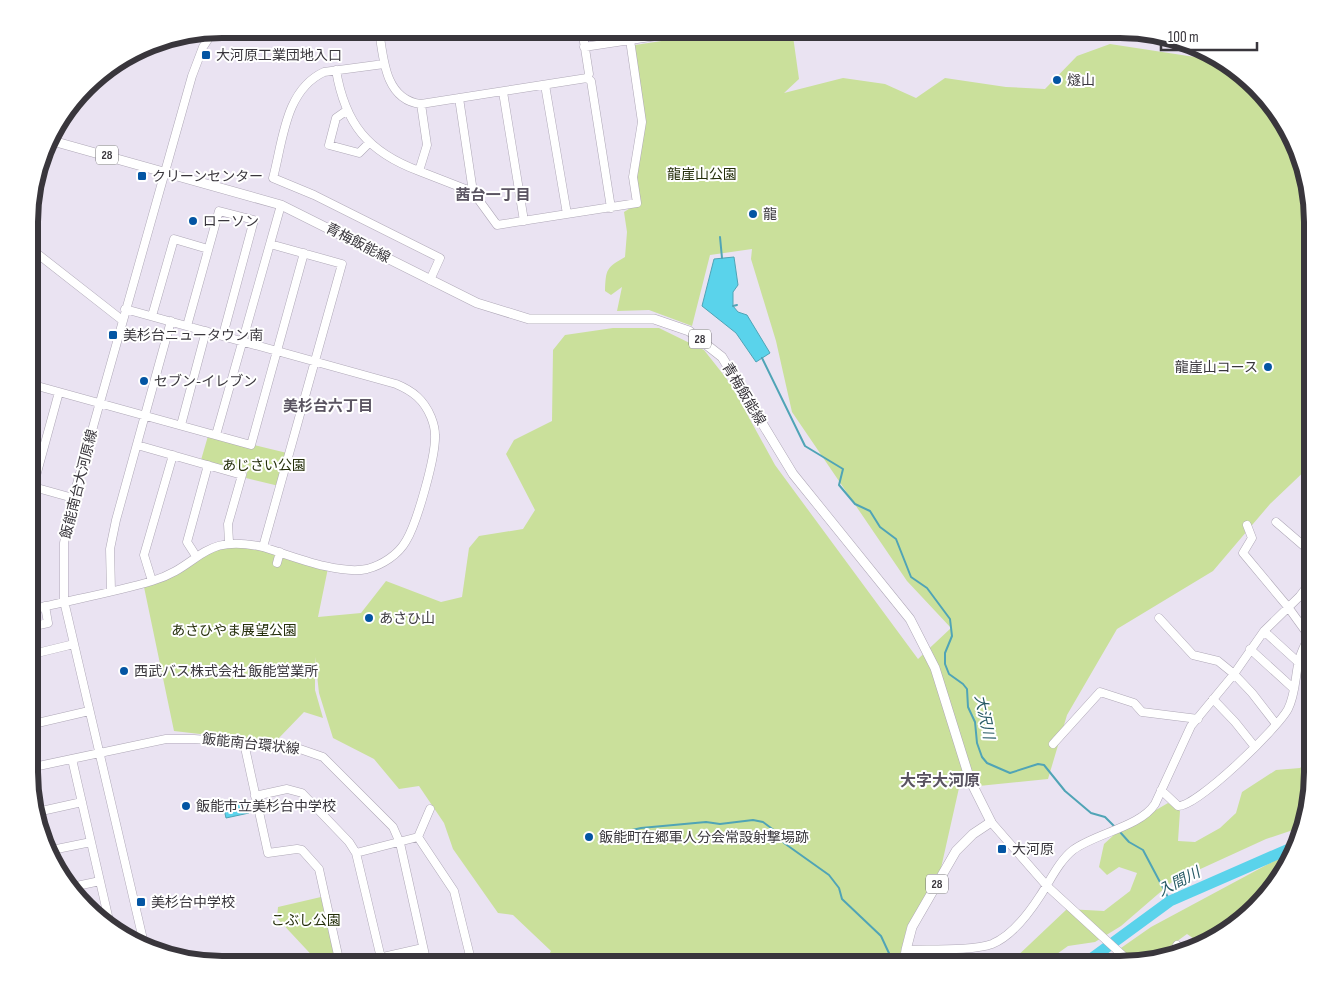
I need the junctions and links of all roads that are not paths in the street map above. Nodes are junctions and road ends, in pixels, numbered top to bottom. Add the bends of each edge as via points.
1 (209, 38) edge
2 (380, 38) edge
3 (583, 38) edge
4 (643, 38) edge
5 (630, 40) junction
6 (584, 47) junction
7 (384, 64) junction
8 (336, 70) junction
9 (587, 78) junction
10 (545, 85) junction
11 (503, 92) junction
12 (459, 98) junction
13 (421, 104) junction
14 (346, 111) junction
15 (55, 141) edge
16 (368, 143) junction
17 (165, 171) junction
18 (419, 171) junction
19 (473, 192) junction
20 (281, 205) junction
21 (610, 208) junction
22 (567, 214) junction
23 (524, 221) junction
24 (270, 244) junction
25 (208, 249) junction
26 (304, 253) junction
27 (38, 254) edge
28 (430, 280) junction
29 (126, 309) junction
30 (152, 316) junction
31 (122, 320) junction
32 (171, 321) junction
33 (187, 326) junction
34 (206, 331) junction
35 (222, 335) junction
36 (243, 341) junction
37 (277, 350) junction
38 (316, 361) junction
39 (38, 386) edge
40 (59, 392) junction
41 (100, 402) junction
42 (145, 415) junction
43 (181, 425) junction
44 (216, 435) junction
45 (137, 445) junction
46 (173, 455) junction
47 (38, 462) edge
48 (208, 465) junction
49 (38, 488) edge
50 (73, 498) junction
51 (1276, 522) dead end
52 (1247, 525) dead end
53 (229, 542) junction
54 (1304, 546) edge
55 (264, 547) junction
56 (280, 552) junction
57 (196, 556) junction
58 (276, 563) dead end
59 (152, 581) junction
60 (1304, 589) edge
61 (111, 591) junction
62 (64, 602) junction
63 (45, 606) junction
64 (1288, 607) junction
65 (38, 608) edge
66 (1160, 618) dead end
67 (38, 625) edge
68 (1304, 630) edge
69 (1264, 631) junction
70 (74, 644) junction
71 (1250, 650) junction
72 (1304, 650) edge
73 (38, 653) edge
74 (1298, 662) junction
75 (1234, 674) junction
76 (1294, 690) junction
77 (1213, 699) junction
78 (89, 711) junction
79 (1198, 719) junction
80 (38, 723) edge
81 (1276, 724) junction
82 (244, 743) junction
83 (1053, 744) dead end
84 (1255, 747) junction
85 (99, 754) junction
86 (72, 759) junction
87 (38, 766) edge
88 (1161, 790) junction
89 (255, 796) junction
90 (82, 802) junction
91 (430, 809) dead end
92 (42, 811) edge
93 (991, 822) junction
94 (418, 837) junction
95 (91, 842) junction
96 (400, 843) junction
97 (54, 849) edge
98 (356, 852) junction
99 (100, 881) junction
100 (77, 886) edge
101 (1047, 886) junction
102 (107, 916) edge
103 (143, 938) edge
104 (423, 948) junction
105 (906, 950) junction
106 (338, 956) edge
107 (381, 956) edge
108 (389, 956) edge
109 (425, 956) edge
110 (470, 956) edge
111 (905, 956) edge
112 (1123, 956) edge

1 - 17 street, 飯能南台大河原線 via 192,76
2 - 7 street
3 - 6 street
4 - 5 street
5 - 6 street
5 - 21 street via 642,122 633,177 638,203
6 - 9 street
7 - 8 street
7 - 13 street via 395,91 402,99
8 - 14 street
8 - 28 street via 315,76 296,97 273,178 440,258
9 - 10 street
9 - 21 street via 591,81
10 - 11 street
10 - 22 street
11 - 12 street
11 - 23 street
12 - 13 street
12 - 19 street
13 - 18 street via 427,145
14 - 16 street
14 - 16 street via 336,118 329,145 359,153
15 - 17 main road, 青梅飯能線 / 28
16 - 18 street via 397,163
17 - 20 main road, 青梅飯能線 / 28
17 - 29 street, 飯能南台大河原線
18 - 19 street
19 - 23 street via 497,225
20 - 24 street
20 - 28 main road, 青梅飯能線 / 28
21 - 22 street
22 - 23 street
24 - 26 street
24 - 36 street
25 - 30 street via 174,239
25 - 33 street
25 - 35 street via 218,211 254,220
26 - 37 street
26 - 38 street via 342,264
27 - 31 street
28 - 93 main road, 青梅飯能線 / 28 via 477,303 529,319 640,318 667,322 700,338 722,357 792,474 910,619 935,668 970,780
29 - 30 street
29 - 31 street, 飯能南台大河原線
30 - 32 street
31 - 41 street, 飯能南台大河原線
32 - 33 street
32 - 42 street
33 - 34 street
34 - 35 street
34 - 43 street
35 - 36 street
36 - 37 street
36 - 44 street
37 - 38 street
37 - 44 street via 251,445
38 - 55 street
38 - 56 street via 396,384 418,396 432,418 434,449 413,527 397,553 382,564 348,570
39 - 40 street
40 - 41 street
40 - 47 street
41 - 42 street
41 - 50 street, 飯能南台大河原線
42 - 43 street
42 - 45 street
43 - 44 street
45 - 46 street
45 - 61 street via 110,549
46 - 48 street
46 - 59 street via 144,555
48 - 53 street via 242,475 228,524
48 - 57 street via 186,542
49 - 50 street
50 - 62 street, 飯能南台大河原線 via 64,543
51 - 54 street
52 - 64 street via 1252,538 1243,553
53 - 55 street
53 - 57 street
55 - 56 street
56 - 58 street
57 - 59 street via 173,573
59 - 61 street
60 - 64 street
61 - 62 street
62 - 63 street
62 - 70 street, 飯能南台大河原線
63 - 65 street
63 - 67 street via 48,623
64 - 68 street
64 - 69 street
66 - 75 street via 1193,655 1218,661
69 - 71 street
69 - 74 street
70 - 73 street
70 - 78 street, 飯能南台大河原線
71 - 75 street
71 - 76 street
72 - 74 street
74 - 76 street
75 - 77 street
75 - 81 street
76 - 81 street via 1287,711
77 - 79 street
77 - 84 street
78 - 80 street
78 - 85 street, 飯能南台大河原線
79 - 83 street via 1142,712 1134,703 1100,692
79 - 88 street via 1180,746
81 - 84 street
82 - 85 street, 飯能南台環状線 via 166,739
82 - 89 street
82 - 96 street, 飯能南台環状線 via 294,747 323,757 393,827
84 - 88 street via 1184,807 1174,804
85 - 86 street, 飯能南台環状線
85 - 103 street, 飯能南台大河原線
86 - 87 street, 飯能南台環状線
86 - 90 street
88 - 101 street via 1147,814 1072,851
89 - 98 street via 287,789 302,793
89 - 106 street via 268,853 297,848 319,869
90 - 92 street
90 - 95 street
91 - 94 street
93 - 101 street
93 - 105 main road, 28 via 956,851 912,927
94 - 96 street
94 - 110 street via 454,891
95 - 97 street
95 - 99 street
96 - 98 street
96 - 104 street, 飯能南台環状線
98 - 107 street
99 - 100 street
99 - 102 street
101 - 105 street via 1004,938 992,944
101 - 112 street
104 - 108 street
104 - 109 street, 飯能南台環状線
105 - 111 main road, 28

